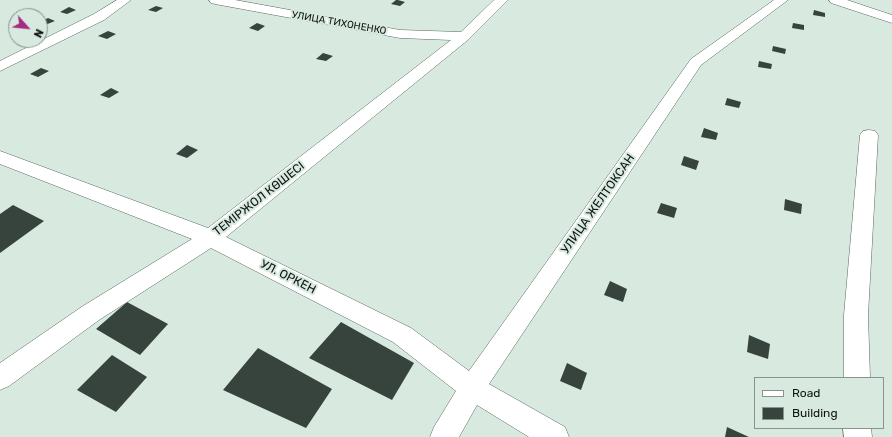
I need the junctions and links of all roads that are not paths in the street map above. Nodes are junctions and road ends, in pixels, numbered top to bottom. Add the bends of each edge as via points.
1 (126, 0) edge
2 (215, 0) edge
3 (502, 0) edge
4 (782, 0) edge
5 (835, 0) edge
6 (892, 19) edge
7 (464, 36) junction
8 (0, 67) edge
9 (869, 135) dead end
10 (0, 157) edge
11 (210, 238) junction
12 (857, 377) edge
13 (0, 378) edge
14 (472, 388) junction
15 (444, 437) edge
16 (555, 437) edge

1 - 8 street via 99,17
2 - 7 street, УЛИЦА ТИХОНЕНКО via 400,34
3 - 7 street, ТЕМІРЖОЛ КӨШЕСІ
4 - 14 street, УЛИЦА ЖЕЛТОКСАН via 696,62
5 - 6 street
7 - 11 street, ТЕМІРЖОЛ КӨШЕСІ
9 - 12 street via 856,315
10 - 11 street, УЛ. ОРКЕН
11 - 13 street, ТЕМІРЖОЛ КӨШЕСІ via 91,313
11 - 14 street, УЛ. ОРКЕН via 402,335
14 - 15 street, УЛИЦА ЖЕЛТОКСАН
14 - 16 street, УЛ. ОРКЕН

